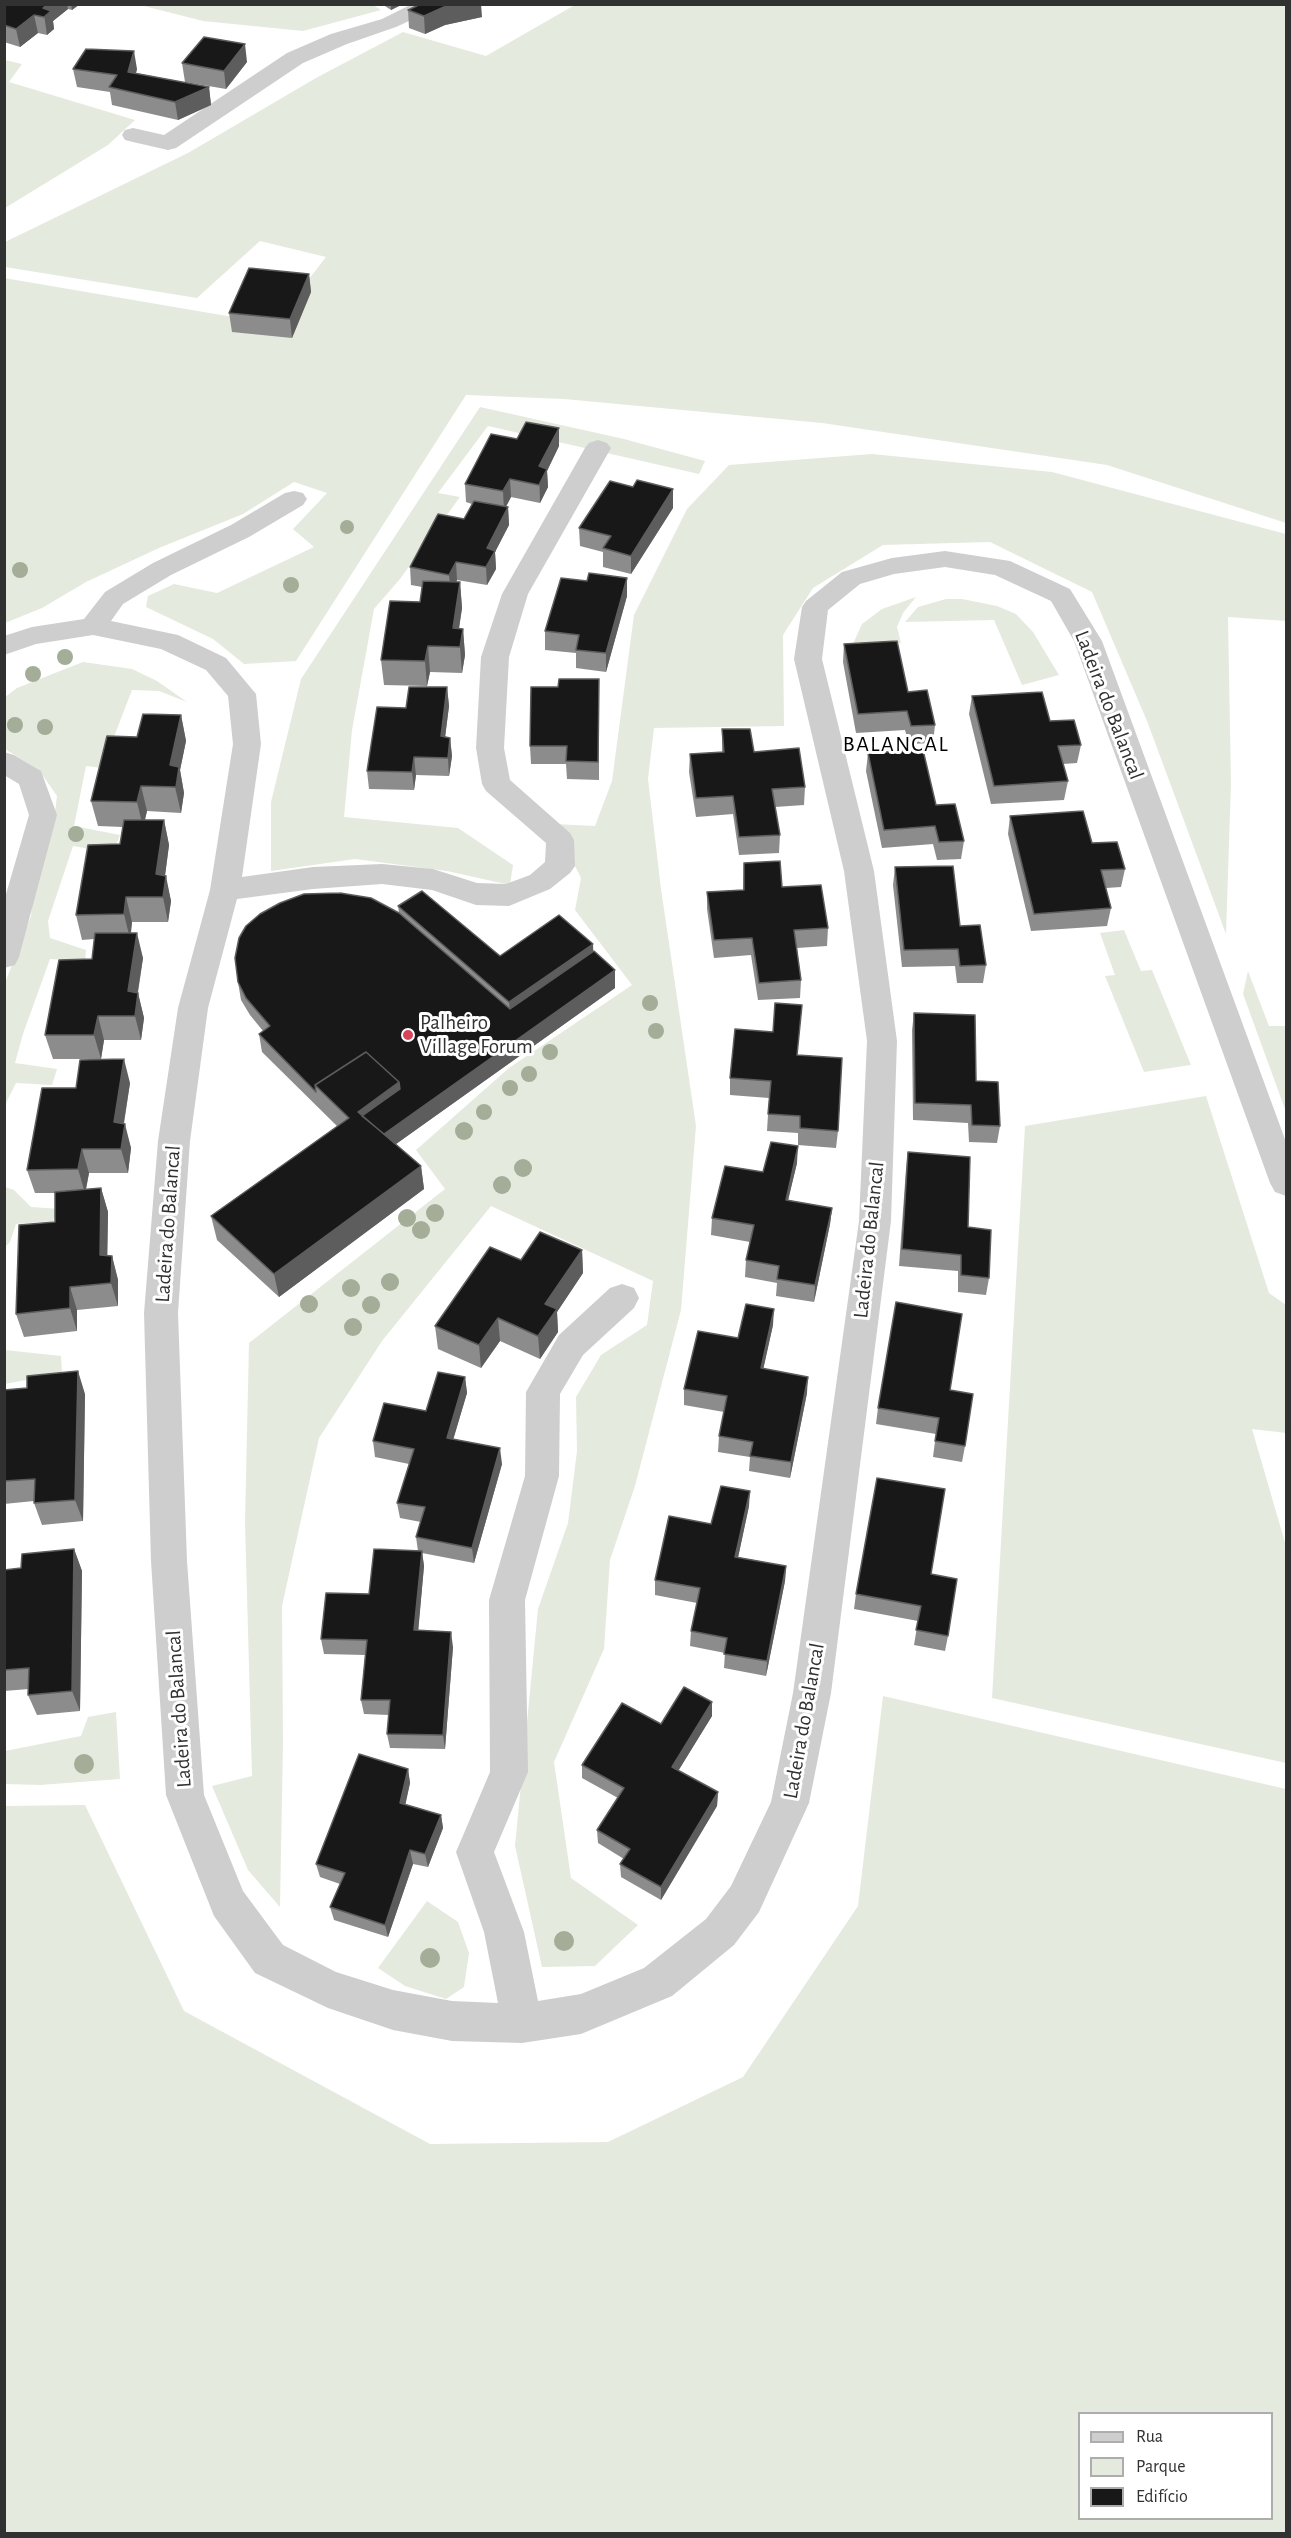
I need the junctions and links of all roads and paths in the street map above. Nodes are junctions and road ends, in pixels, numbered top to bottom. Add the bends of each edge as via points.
1 (430, 4) edge
2 (133, 135) dead end
3 (598, 448) dead end
4 (294, 499) dead end
5 (93, 626) junction
6 (4, 646) edge
7 (4, 762) edge
8 (225, 890) junction
9 (4, 957) edge
10 (1287, 1183) edge
11 (622, 1298) dead end
12 (522, 2023) junction

1 - 2 street via 295,58 168,143
3 - 8 street via 515,594 495,657 490,748 496,784 560,840 560,866 540,882 509,895 476,894 433,880 382,874 313,878
4 - 5 street via 114,598
5 - 6 street, Ladeira do Balancal via 32,636
5 - 8 street, Ladeira do Balancal via 168,640 216,664 242,694 247,744
7 - 9 street via 31,778 43,815
8 - 12 street, Ladeira do Balancal via 193,1008 174,1141 161,1313 169,1561 185,1795 228,1903 269,1959 328,1989 393,2010 452,2021
10 - 12 street, Ladeira do Balancal via 1088,641 1061,595 1001,567 945,559 892,566 851,578 816,607 808,659 859,871 882,1041 875,1221 812,1693 790,1803 746,1899 720,1932 658,1982 581,2014
11 - 12 street via 571,1345 543,1392 542,1476 507,1600 509,1772 475,1852 504,1932

